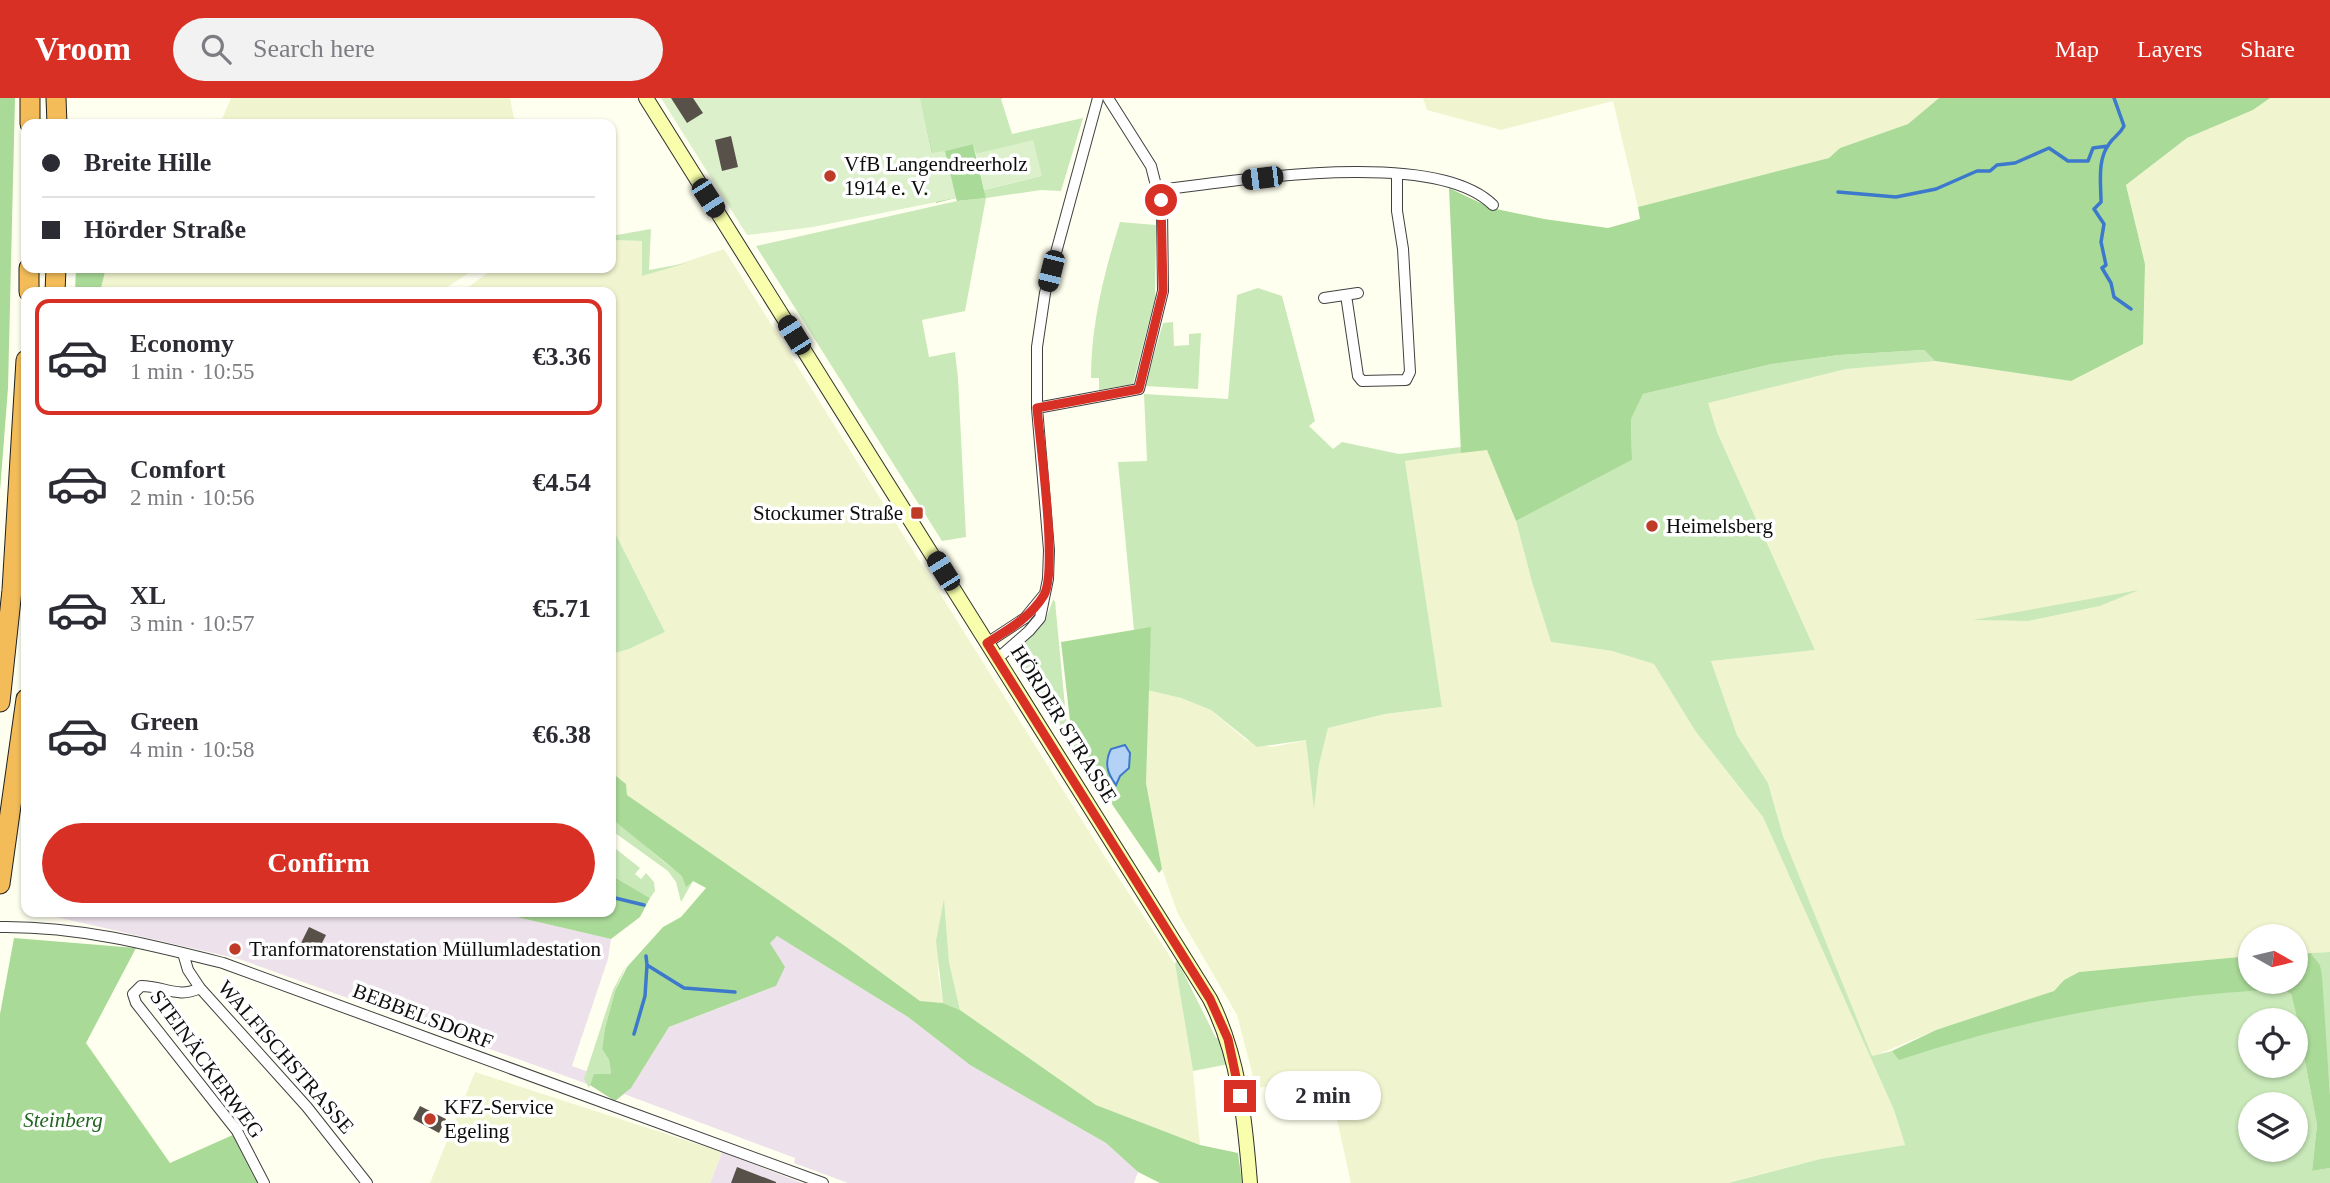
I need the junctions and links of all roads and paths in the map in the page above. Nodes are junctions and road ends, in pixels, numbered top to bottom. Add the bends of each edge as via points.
1 (30, 98) edge
2 (56, 98) edge
3 (646, 98) edge
4 (1098, 98) edge
5 (1108, 98) edge
6 (30, 119) edge
7 (57, 119) edge
8 (1397, 174) junction
9 (1159, 190) junction
10 (1493, 205) dead end
11 (1358, 293) dead end
12 (1346, 295) junction
13 (1324, 298) dead end
14 (1037, 408) junction
15 (21, 442) edge
16 (1045, 593) junction
17 (987, 643) junction
18 (997, 659) junction
19 (0, 702) edge
20 (21, 735) edge
21 (0, 884) edge
22 (0, 927) edge
23 (183, 953) junction
24 (200, 988) junction
25 (264, 1183) edge
26 (366, 1183) edge
27 (823, 1183) edge
28 (1250, 1183) edge

1 - 6 highway
2 - 7 highway
3 - 17 main road, HÖRDER STRASSE
4 - 14 street via 1041,313 1035,372
5 - 9 street via 1143,151
8 - 9 street via 1324,172
8 - 10 street via 1460,186
8 - 12 street via 1408,378 1362,382
9 - 14 street via 1163,291 1139,389
11 - 12 street
12 - 13 street
14 - 16 street via 1049,550
15 - 19 highway
16 - 17 street via 1025,618
16 - 18 street via 1035,625
17 - 18 main road, HÖRDER STRASSE
18 - 28 main road, HÖRDER STRASSE via 1215,1008 1238,1082
20 - 21 highway
22 - 23 street, BEBBELSDORF via 108,935
23 - 24 street, WALFISCHSTRASSE
23 - 27 street, BEBBELSDORF via 223,963
24 - 25 street, STEINÄCKERWEG via 176,994 141,986 133,994 237,1131
24 - 26 street, WALFISCHSTRASSE via 307,1107

